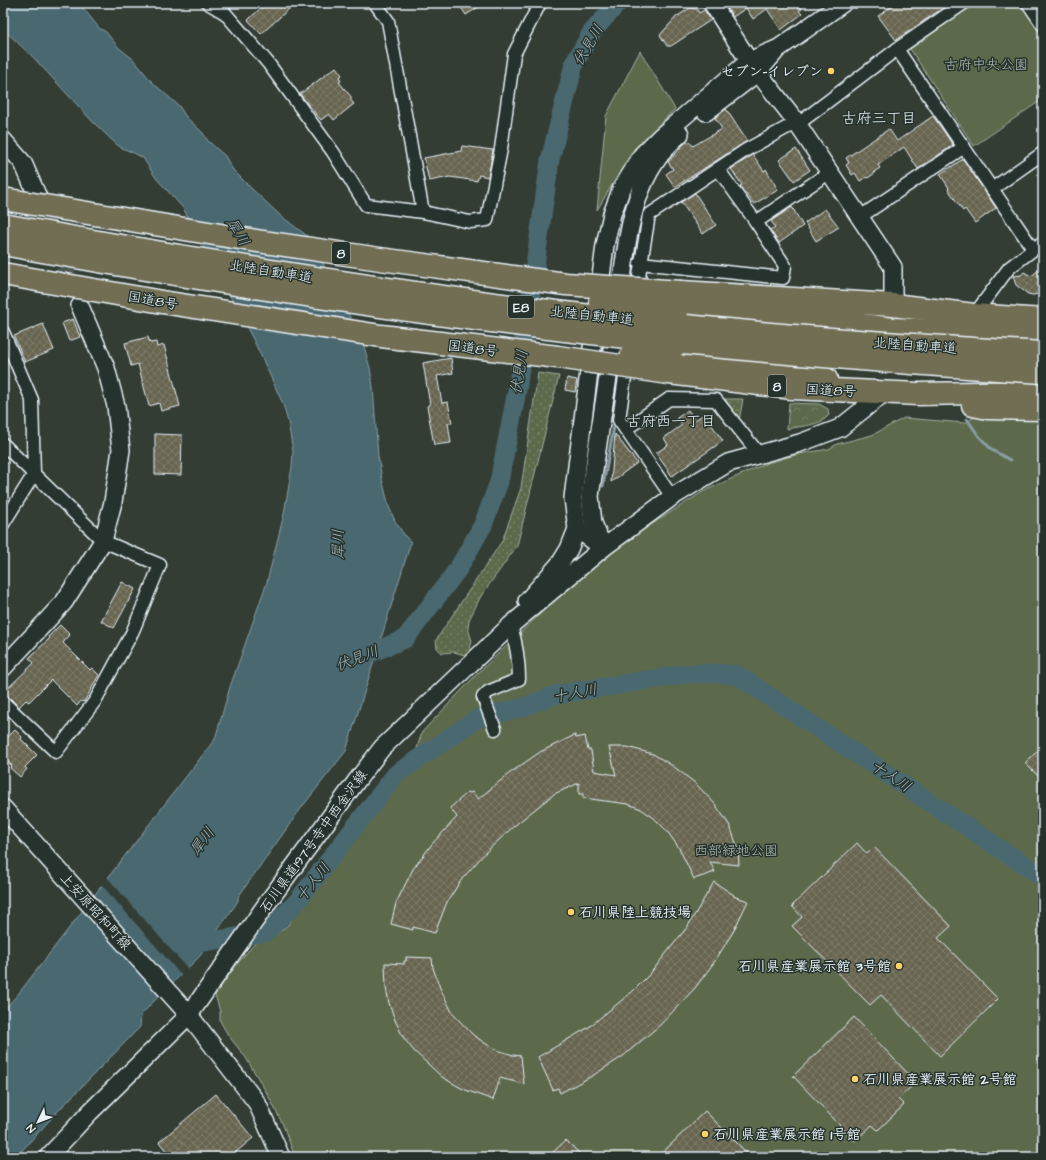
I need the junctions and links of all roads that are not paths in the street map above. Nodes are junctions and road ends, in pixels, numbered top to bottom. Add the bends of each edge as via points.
1 (208, 3) edge
2 (375, 3) edge
3 (712, 3) edge
4 (843, 3) edge
5 (964, 3) edge
6 (1028, 3) edge
7 (539, 4) edge
8 (1043, 25) edge
9 (897, 49) junction
10 (754, 66) junction
11 (798, 124) junction
12 (3, 140) edge
13 (964, 147) junction
14 (1043, 153) edge
15 (718, 169) junction
16 (830, 172) junction
17 (992, 189) junction
18 (37, 195) tunnel mouth
19 (3, 199) edge
20 (423, 212) junction
21 (860, 217) junction
22 (756, 222) junction
23 (3, 225) edge
24 (1043, 242) edge
25 (3, 244) edge
26 (70, 247) junction
27 (1033, 249) junction
28 (640, 263) junction
29 (3, 274) edge
30 (679, 300) junction
31 (893, 304) junction
32 (80, 306) tunnel mouth
33 (974, 315) junction
34 (1043, 320) edge
35 (846, 323) junction
36 (3, 332) edge
37 (1043, 336) edge
38 (1043, 353) edge
39 (670, 365) junction
40 (796, 372) junction
41 (1043, 372) edge
42 (1043, 388) edge
43 (885, 392) junction
44 (1043, 392) edge
45 (918, 394) junction
46 (1043, 409) edge
47 (626, 429) junction
48 (3, 444) edge
49 (759, 454) junction
50 (34, 474) junction
51 (672, 497) junction
52 (3, 524) edge
53 (577, 529) junction
54 (102, 541) junction
55 (603, 548) junction
56 (511, 625) junction
57 (3, 668) edge
58 (3, 702) edge
59 (495, 729) dead end
60 (3, 808) edge
61 (185, 1010) junction
62 (277, 1156) edge
63 (48, 1157) edge

1 - 20 street via 225,14 268,63 333,152 366,205
2 - 20 street via 388,21
3 - 10 main road
4 - 10 main road
5 - 9 street
6 - 8 street
7 - 20 street via 514,54 501,149 487,220 470,222
9 - 11 street
9 - 13 street
10 - 11 main road
10 - 53 main road via 661,136 643,154 621,190 605,245 573,498
10 - 55 main road via 712,108 668,144 649,171 636,201 590,496 593,523
11 - 15 street via 746,150
11 - 16 main road
12 - 18 main road via 23,163
13 - 17 street
13 - 21 street
14 - 17 street
15 - 22 street
15 - 28 street via 649,215
16 - 21 main road
16 - 22 street
17 - 27 street
19 - 30 highway, 8, bridge via 257,241
21 - 31 main road via 893,266
22 - 28 street via 785,266 783,278
23 - 26 highway, 北陸自動車道 / E8, bridge
24 - 27 street
25 - 26 highway, 北陸自動車道 / E8, bridge
26 - 30 highway, bridge via 202,251 508,292
26 - 38 highway, 北陸自動車道 / E8, bridge via 253,269 566,313 749,331
26 - 39 highway, bridge via 120,270 236,293 423,328
26 - 41 highway, 北陸自動車道 / E8, bridge via 261,289 563,330 750,350
27 - 33 street via 1008,268
28 - 47 street via 619,420
29 - 39 highway, 国道8号 / 8, bridge via 381,336 558,358
30 - 31 highway, 8
30 - 35 highway
31 - 33 highway, 8
31 - 35 highway via 889,311 873,320
32 - 54 main road via 106,368 116,406 121,450 113,502
33 - 34 highway, 8
35 - 37 highway via 893,330
36 - 50 street via 32,400
39 - 40 highway
39 - 43 highway, 国道8号 / 8 via 792,388
40 - 42 highway
40 - 43 highway
43 - 45 highway, 国道8号 / 8
43 - 49 main road, 石川県道197号寺中西金沢線 via 840,428
44 - 45 highway, 国道8号 / 8
45 - 46 highway via 988,408
47 - 49 street via 669,399 716,400
47 - 51 street
48 - 50 street
49 - 51 main road, 石川県道197号寺中西金沢線 via 728,463
50 - 52 street
50 - 54 street
51 - 55 main road, 石川県道197号寺中西金沢線
53 - 55 main road
53 - 56 main road via 561,562 530,597
54 - 57 main road via 64,602
54 - 58 street via 160,565 132,633 95,700 56,752
55 - 56 main road, 石川県道197号寺中西金沢線
56 - 59 street via 517,650 519,679 488,692 483,697
56 - 61 main road, 石川県道197号寺中西金沢線 via 382,748 233,953
60 - 61 main road, 上安原昭和町線
61 - 62 main road, 上安原昭和町線 via 257,1103
61 - 63 main road, 石川県道197号寺中西金沢線

